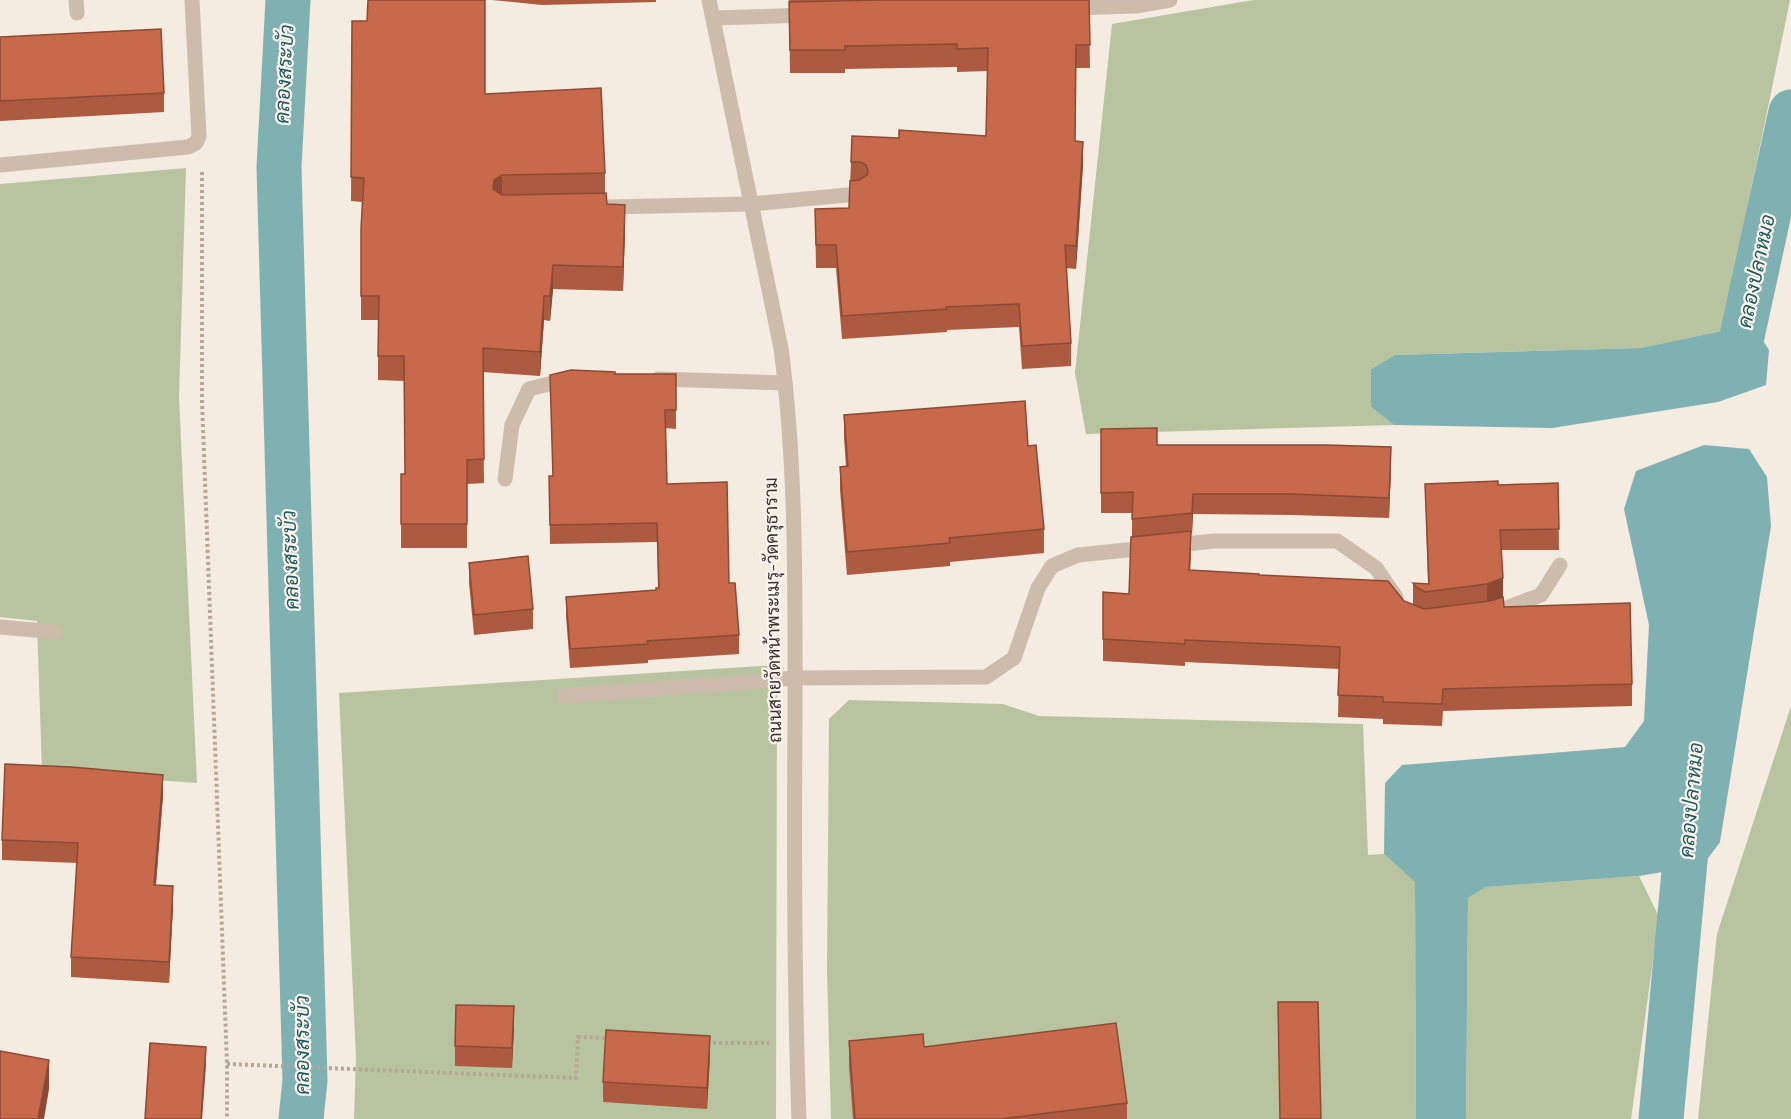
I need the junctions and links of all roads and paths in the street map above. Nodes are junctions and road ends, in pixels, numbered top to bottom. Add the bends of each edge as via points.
1 (192, 0) edge
2 (709, 0) edge
3 (1170, 0) edge
4 (1054, 8) edge
5 (818, 15) edge
6 (712, 18) junction
7 (196, 143) junction
8 (0, 165) edge
9 (858, 194) edge
10 (752, 204) junction
11 (585, 207) edge
12 (579, 377) edge
13 (648, 379) edge
14 (785, 383) junction
15 (505, 479) dead end
16 (1560, 565) dead end
17 (1402, 606) edge
18 (1478, 615) edge
19 (0, 627) edge
20 (56, 632) dead end
21 (795, 678) junction
22 (564, 696) dead end
23 (612, 1038) edge
24 (704, 1042) edge
25 (796, 1044) junction
26 (226, 1064) junction
27 (227, 1119) edge
28 (799, 1119) edge

1 - 7 street
2 - 6 street, ถนนสายวัดหน้าพระเมรุ-วัดครุธาราม
3 - 4 street via 1136,6
5 - 6 street
6 - 10 street, ถนนสายวัดหน้าพระเมรุ-วัดครุธาราม
7 - 8 street via 188,147
7 - 26 path via 202,155 202,401
9 - 10 street
10 - 11 street
10 - 14 street, ถนนสายวัดหน้าพระเมรุ-วัดครุธาราม
12 - 15 street via 529,389 512,425
13 - 14 street
14 - 21 street, ถนนสายวัดหน้าพระเมรุ-วัดครุธาราม via 795,561
16 - 18 street via 1541,595
17 - 21 street via 1376,568 1337,541 1214,541 1078,555 1052,566 1038,588 1014,658 986,677
19 - 20 street
21 - 22 street
21 - 25 street, ถนนสายวัดหน้าพระเมรุ-วัดครุธาราม
23 - 26 path via 578,1037 576,1078
24 - 25 path
25 - 28 street, ถนนสายวัดหน้าพระเมรุ-วัดครุธาราม
26 - 27 path

